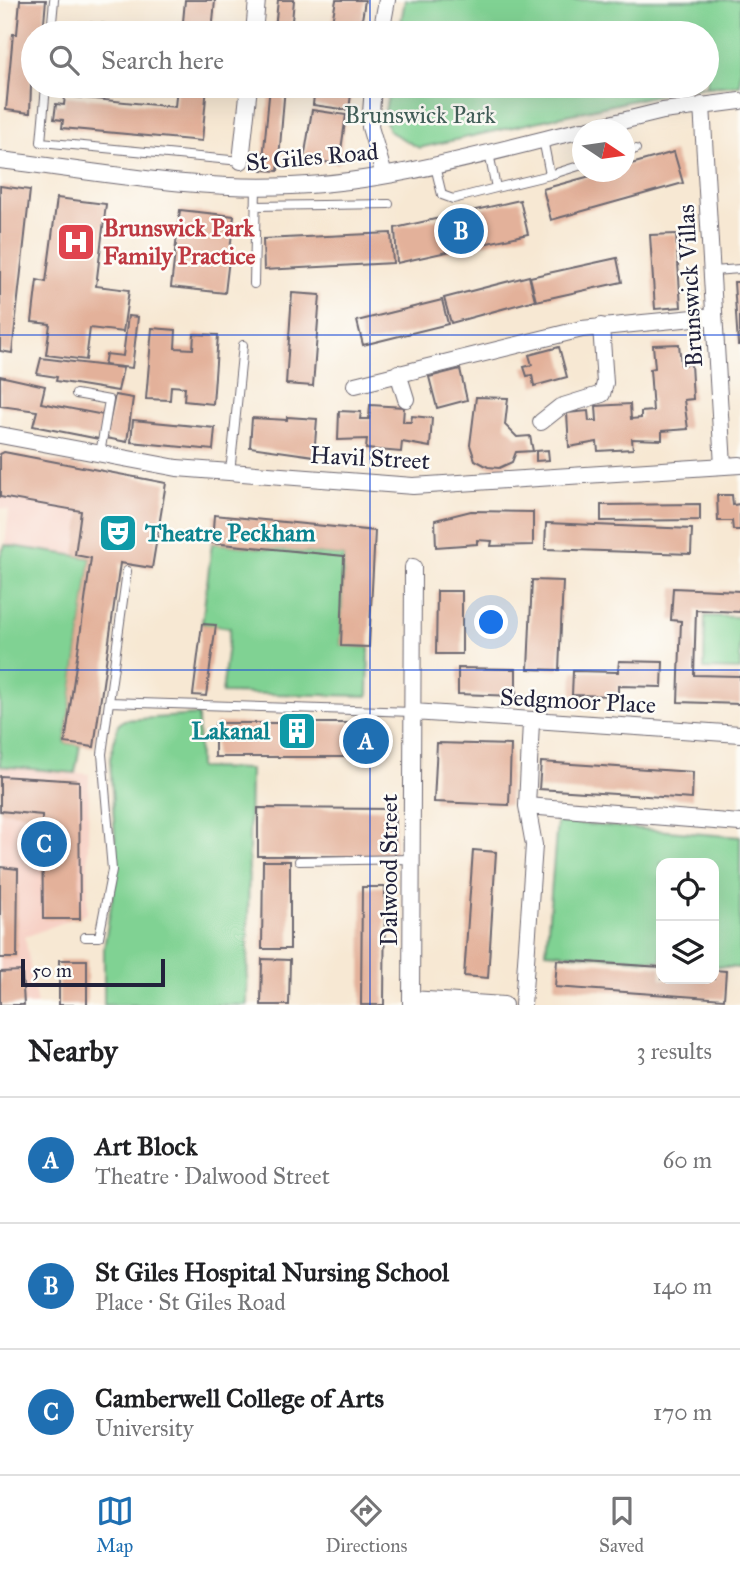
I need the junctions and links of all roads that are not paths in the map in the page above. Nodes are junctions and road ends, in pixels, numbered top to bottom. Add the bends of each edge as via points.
1 (54, 0) edge
2 (257, 0) edge
3 (387, 0) edge
4 (52, 21) edge
5 (255, 21) edge
6 (384, 21) edge
7 (45, 98) edge
8 (247, 98) edge
9 (372, 98) edge
10 (740, 101) edge
11 (702, 105) junction
12 (635, 119) edge
13 (572, 133) edge
14 (543, 139) junction
15 (489, 153) junction
16 (0, 160) edge
17 (241, 161) joint
18 (435, 166) junction
19 (572, 168) edge
20 (384, 175) junction
21 (550, 175) junction
22 (256, 187) junction
23 (496, 188) junction
24 (389, 205) dead end
25 (256, 206) junction
26 (740, 269) edge
27 (713, 271) junction
28 (254, 284) dead end
29 (714, 316) junction
30 (601, 326) junction
31 (243, 345) dead end
32 (398, 373) junction
33 (355, 385) dead end
34 (76, 394) dead end
35 (406, 399) dead end
36 (541, 422) dead end
37 (0, 435) edge
38 (100, 454) junction
39 (732, 465) edge
40 (230, 473) junction
41 (413, 567) dead end
42 (127, 571) dead end
43 (109, 702) junction
44 (413, 712) junction
45 (531, 722) junction
46 (740, 734) edge
47 (527, 806) junction
48 (740, 823) edge
49 (412, 859) junction
50 (299, 861) dead end
51 (85, 937) dead end
52 (411, 1002) edge
53 (504, 1005) edge
54 (523, 1005) edge

1 - 4 lane
2 - 5 street
3 - 6 street
7 - 17 lane via 41,142
8 - 17 street
9 - 20 street via 370,127
10 - 11 street, St Giles Road
11 - 12 street, St Giles Road
11 - 27 street, Brunswick Villas
13 - 14 street, St Giles Road
14 - 15 street, St Giles Road
14 - 21 lane
15 - 18 street, St Giles Road
15 - 23 lane
16 - 22 street, St Giles Road
18 - 20 street, St Giles Road
18 - 23 lane via 442,195 448,199
19 - 21 lane
20 - 22 street, St Giles Road
21 - 23 lane
22 - 25 lane
24 - 25 lane
25 - 28 lane
26 - 27 lane
27 - 29 street, Brunswick Villas
29 - 30 street
29 - 39 street, Brunswick Villas
30 - 32 street
30 - 36 street via 602,394 560,407
31 - 40 lane
32 - 33 street
32 - 35 street
34 - 38 lane via 109,400
37 - 38 street, Havil Street
38 - 40 street, Havil Street
39 - 40 street, Havil Street via 433,486
41 - 44 street, Dalwood Street
42 - 43 lane
43 - 44 lane
43 - 51 lane via 102,754 112,870 99,937
44 - 45 street, Sedgmoor Place
44 - 49 street, Dalwood Street
45 - 46 street, Sedgmoor Place
45 - 47 street
47 - 48 street
47 - 54 street via 534,845
49 - 50 lane
49 - 52 street, Dalwood Street
52 - 53 street

